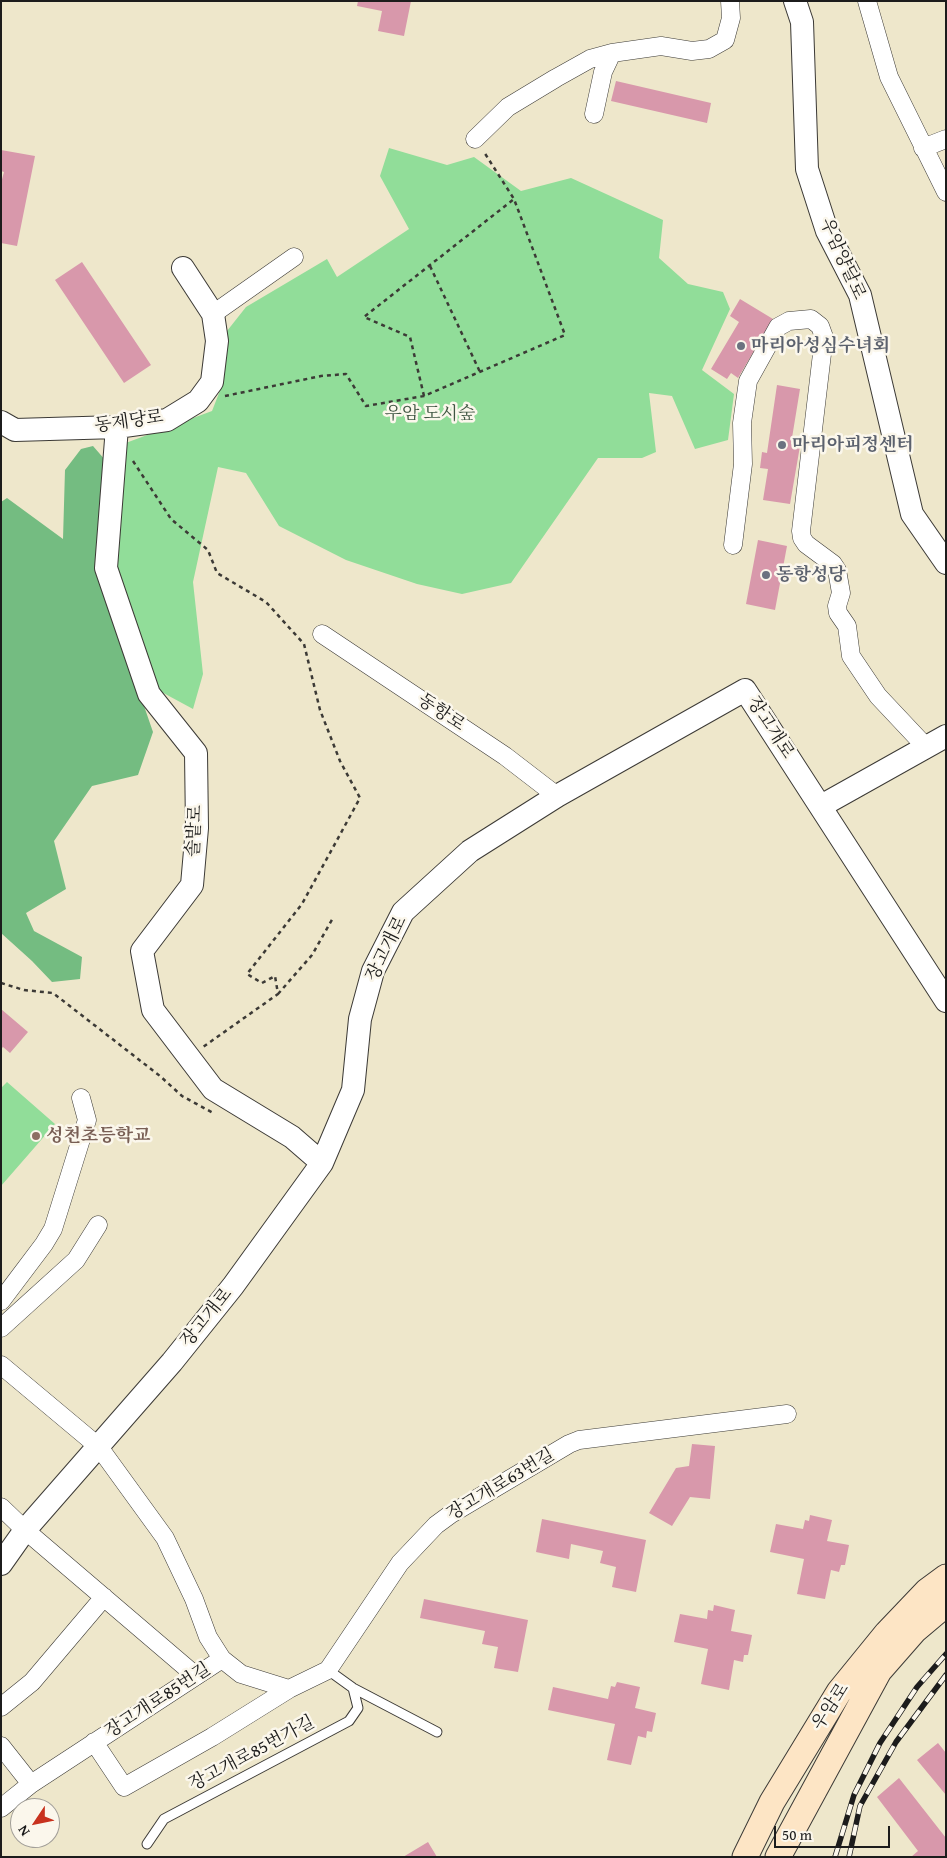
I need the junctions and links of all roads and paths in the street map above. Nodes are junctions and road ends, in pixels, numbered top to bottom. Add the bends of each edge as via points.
1 (730, 1) edge
2 (795, 1) edge
3 (867, 1) edge
4 (612, 53) junction
5 (594, 114) dead end
6 (475, 139) joint
7 (946, 139) edge
8 (924, 148) junction
9 (946, 192) edge
10 (514, 199) junction
11 (294, 257) dead end
12 (430, 266) junction
13 (183, 268) dead end
14 (213, 314) junction
15 (480, 372) junction
16 (424, 396) junction
17 (198, 401) junction
18 (1, 422) edge
19 (117, 427) junction
20 (132, 460) dead end
21 (733, 545) dead end
22 (942, 549) edge
23 (322, 634) dead end
24 (946, 736) edge
25 (925, 746) junction
26 (557, 796) junction
27 (821, 806) junction
28 (333, 918) dead end
29 (1, 983) edge
30 (943, 991) edge
31 (278, 994) junction
32 (189, 1057) junction
33 (81, 1098) dead end
34 (240, 1106) junction
35 (322, 1163) junction
36 (98, 1225) dead end
37 (1, 1301) edge
38 (1, 1328) edge
39 (1, 1365) edge
40 (787, 1414) dead end
41 (99, 1448) junction
42 (1, 1506) edge
43 (25, 1530) junction
44 (1, 1564) edge
45 (946, 1577) edge
46 (104, 1598) junction
47 (946, 1604) edge
48 (222, 1659) junction
49 (328, 1670) junction
50 (196, 1676) junction
51 (353, 1688) junction
52 (289, 1689) junction
53 (1, 1707) edge
54 (437, 1732) dead end
55 (212, 1737) joint
56 (94, 1742) junction
57 (1, 1746) edge
58 (31, 1784) junction
59 (1, 1808) edge
60 (147, 1844) dead end
61 (783, 1851) edge
62 (745, 1857) edge

1 - 4 street via 731,18 725,40 709,49 692,51 661,46
2 - 22 street, 우암양달로 via 802,22 807,169 827,231 860,295 912,514
3 - 8 street via 889,77
4 - 5 street via 603,72
4 - 6 street via 590,60 508,107
6 - 10 path
7 - 8 street
8 - 9 street
10 - 12 path
10 - 15 path via 565,335
11 - 14 street
12 - 15 path
12 - 16 path via 364,317 410,337
13 - 14 street, 동제당로
14 - 17 street, 동제당로 via 217,340 212,382
15 - 16 path
16 - 17 path via 366,406 346,374 321,376
17 - 19 street, 동제당로 via 167,420
18 - 19 street, 동제당로 via 15,430
19 - 32 street, 솔밭로 via 106,568 149,694 196,753 197,828 192,885 142,951 153,1010
20 - 31 path via 171,519 208,550 217,573 266,602 304,644 320,710 340,761 360,798 302,904 247,974 262,983 275,976
21 - 25 street via 743,464 742,423 748,381 778,327 789,321 811,319 820,326 824,337 802,538 837,570 841,593 838,613 847,626 851,656 878,696
23 - 26 street, 동항로 via 506,756
24 - 25 street
25 - 27 street
26 - 27 street, 장고개로 via 745,690
26 - 35 street, 장고개로 via 470,851 403,912 373,971 360,1019 353,1090
27 - 30 street, 장고개로
28 - 31 path via 312,955
29 - 34 path via 24,990 54,993 182,1096 215,1114
31 - 32 path
32 - 34 street, 솔밭로 via 214,1089
33 - 37 street via 87,1120 53,1230
34 - 35 street, 솔밭로 via 292,1137
35 - 41 street, 장고개로 via 232,1286
36 - 38 street via 76,1260
39 - 41 street
40 - 49 street, 장고개로63번길 via 579,1440 569,1444 436,1525 400,1564
41 - 43 street, 장고개로
41 - 48 street via 165,1538 208,1637
42 - 43 street
43 - 44 street, 장고개로
43 - 46 street
45 - 62 main road, 우암로 via 927,1591 887,1633 838,1692 772,1802
46 - 50 street
46 - 53 street via 32,1682
47 - 61 main road, 우암로 via 914,1631 879,1671
48 - 50 street, 장고개로85번길
48 - 52 street via 242,1674
49 - 51 lane
49 - 52 street, 장고개로63번길
50 - 56 street, 장고개로85번길
51 - 54 lane
51 - 60 lane, 장고개로85번가길 via 358,1708 349,1722 164,1819
52 - 55 street, 장고개로63번길
55 - 56 street, 장고개로85번길 via 124,1787
56 - 58 street, 장고개로85번길
57 - 58 street
58 - 59 street, 장고개로85번길

